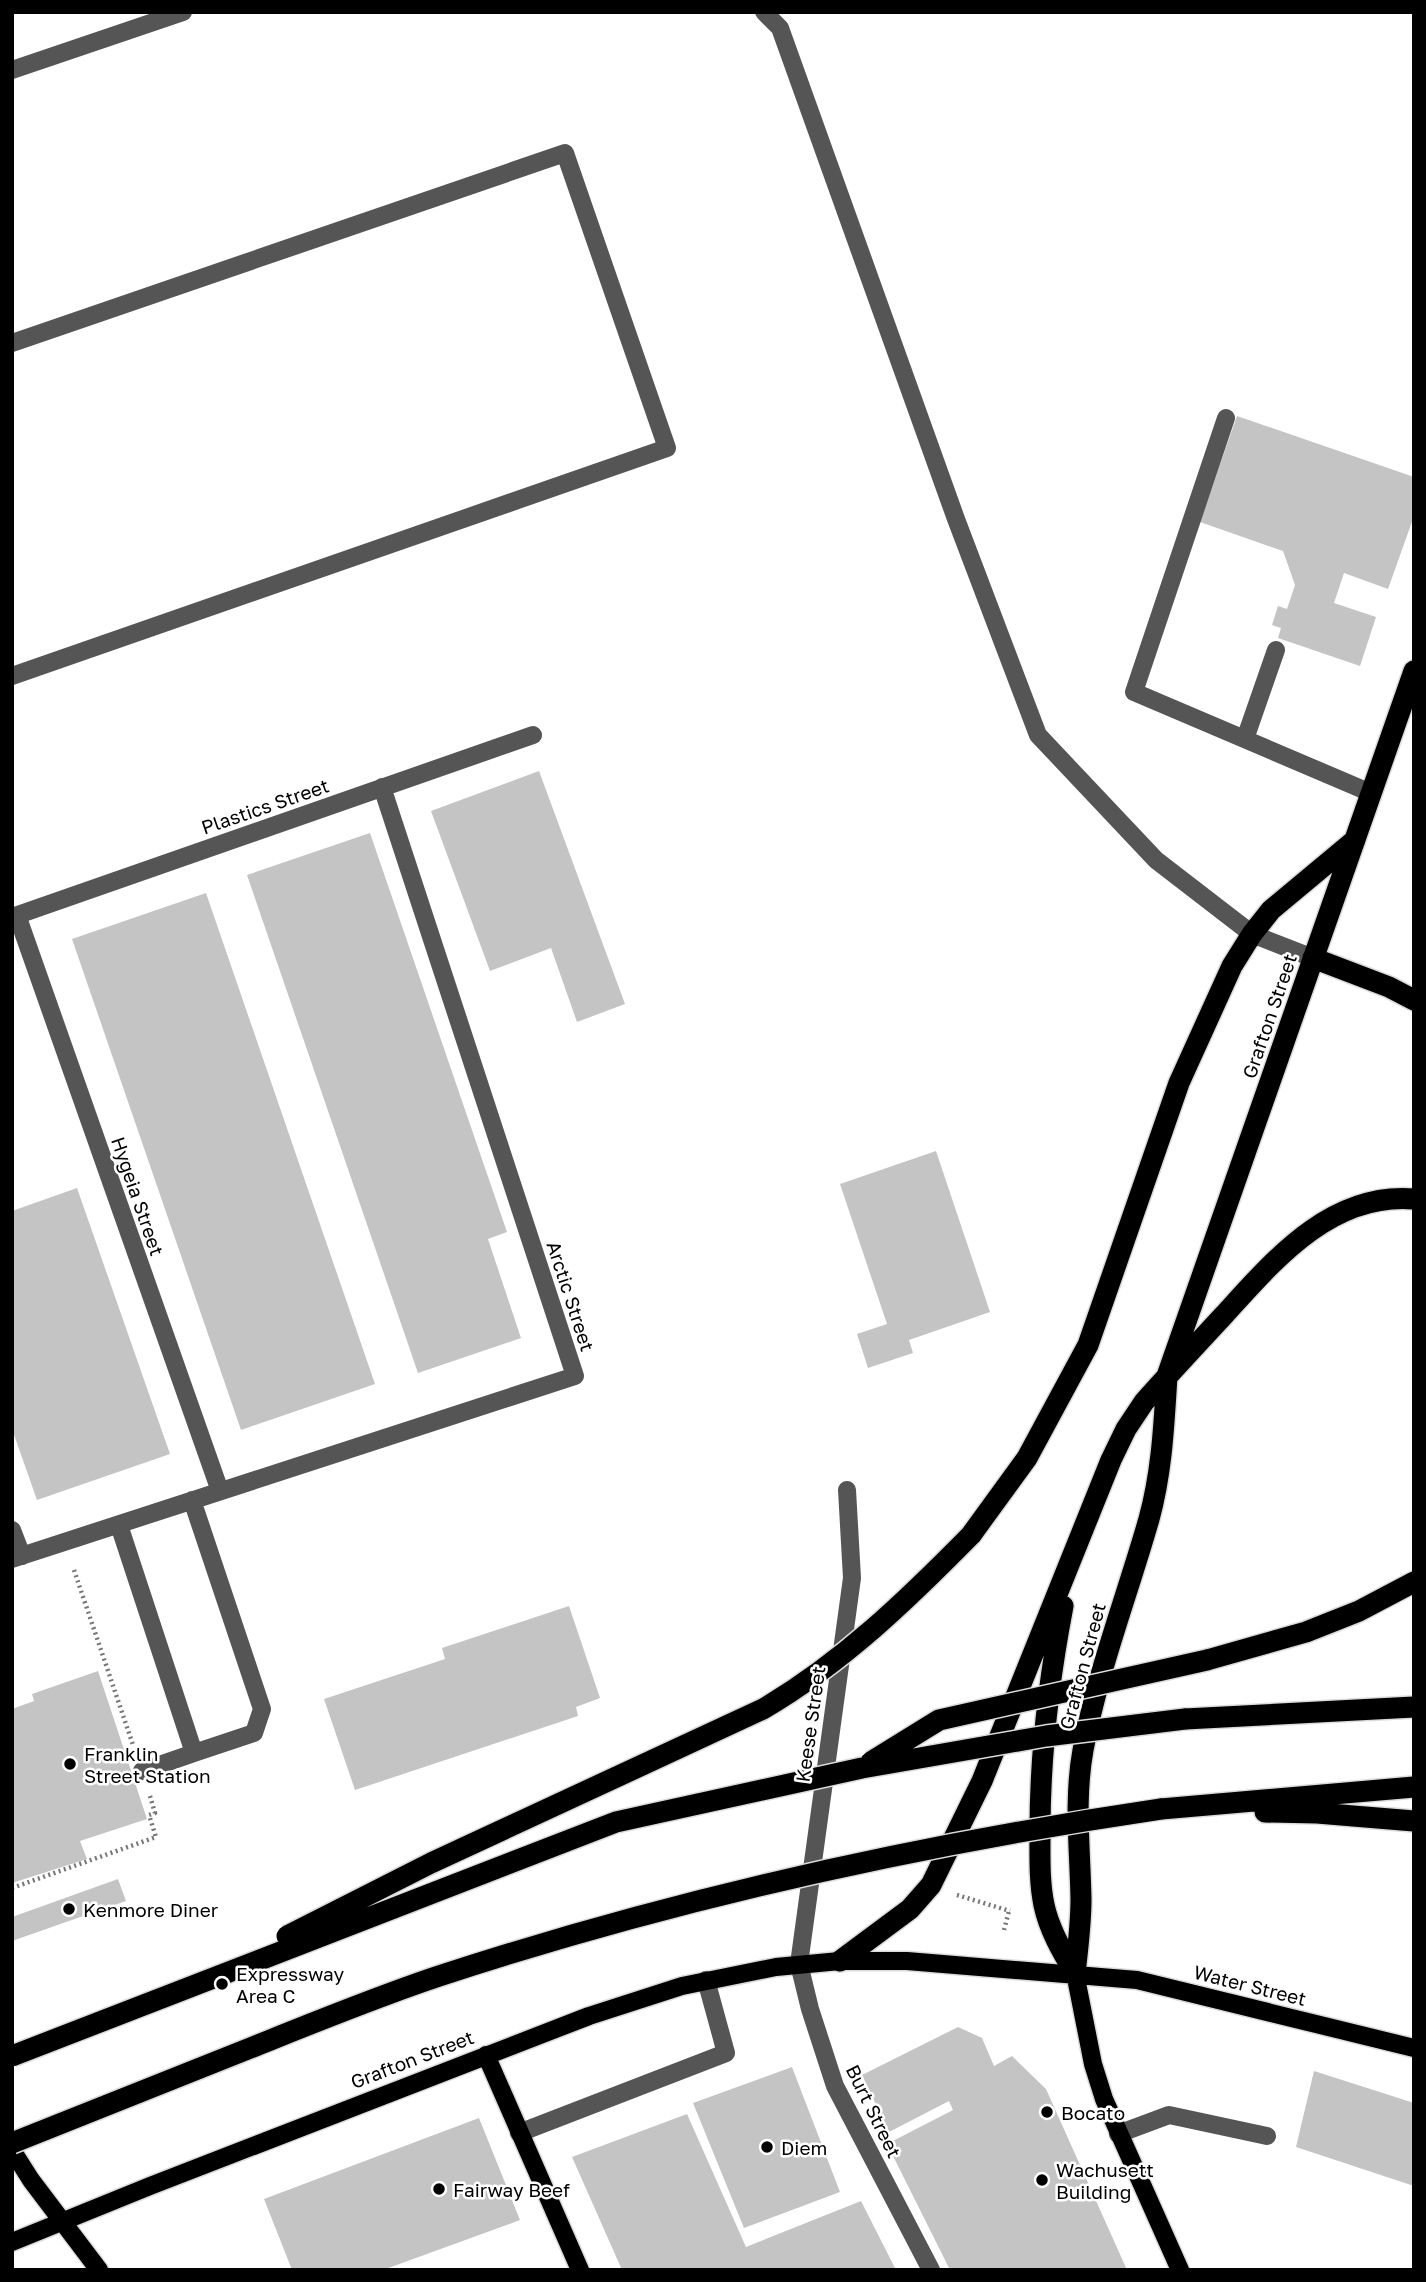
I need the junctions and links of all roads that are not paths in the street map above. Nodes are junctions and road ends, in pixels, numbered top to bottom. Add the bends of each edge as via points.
1 (183, 12) edge
2 (764, 12) edge
3 (12, 70) edge
4 (12, 343) edge
5 (1226, 418) dead end
6 (1276, 650) dead end
7 (1414, 671) edge
8 (12, 676) edge
9 (533, 735) dead end
10 (1244, 739) junction
11 (382, 787) junction
12 (1371, 793) junction
13 (1354, 840) junction
14 (14, 916) edge
15 (1252, 934) junction
16 (1313, 958) junction
17 (1414, 1000) edge
18 (1414, 1199) edge
19 (1167, 1376) junction
20 (847, 1490) dead end
21 (220, 1491) junction
22 (192, 1500) junction
23 (119, 1525) junction
24 (12, 1530) edge
25 (17, 1558) edge
26 (1072, 1559) junction
27 (1414, 1582) edge
28 (1414, 1707) edge
29 (194, 1753) junction
30 (862, 1768) junction
31 (142, 1771) road end
32 (1414, 1787) edge
33 (1161, 1810) junction
34 (1414, 1821) edge
35 (839, 1961) junction
36 (799, 1964) junction
37 (1075, 1973) junction
38 (706, 1980) junction
39 (173, 1993) junction
40 (1414, 2048) edge
41 (486, 2055) junction
42 (12, 2056) edge
43 (519, 2133) junction
44 (1118, 2134) junction
45 (1267, 2137) dead end
46 (12, 2143) edge
47 (12, 2150) edge
48 (61, 2221) junction
49 (12, 2242) edge
50 (99, 2270) edge
51 (580, 2270) edge
52 (931, 2270) edge
53 (1180, 2270) edge

1 - 3 street
2 - 15 street via 780,28 1038,735 1156,860
4 - 8 street via 565,153 667,448
5 - 10 street via 1134,692
6 - 10 street
7 - 12 highway, Grafton Street
9 - 11 street, Plastics Street
10 - 12 street
11 - 14 street, Plastics Street
11 - 21 street, Arctic Street via 575,1376
12 - 13 highway, Grafton Street
13 - 15 highway via 1271,910
13 - 16 highway, Grafton Street
14 - 21 street, Hygeia Street
15 - 16 street
15 - 39 highway, bridge via 1232,966 1179,1083 1088,1345 1027,1458 971,1535 903,1605 830,1665 774,1703 431,1863
16 - 17 highway
16 - 19 highway, Grafton Street
18 - 19 highway via 1366,1204 1334,1216 1305,1235 1276,1259
19 - 26 highway, Grafton Street via 1126,1429
19 - 37 highway, Grafton Street via 1162,1451 1149,1518 1098,1682 1082,1761 1077,1804 1080,1912
20 - 36 street, Keese Street via 852,1578
21 - 22 street, Arctic Street
22 - 23 street, Arctic Street
22 - 29 street via 262,1709 254,1734
23 - 25 street, Arctic Street
23 - 29 street
24 - 25 street
26 - 35 highway, Grafton Street via 982,1781 931,1885 910,1909
26 - 37 highway, Grafton Street via 1048,1705 1040,1858 1044,1906
27 - 30 highway, bridge via 1306,1632 1207,1660 939,1720
28 - 30 highway, bridge via 1185,1719 1046,1736
29 - 31 street
30 - 39 highway, bridge via 616,1822
32 - 33 highway
33 - 34 highway via 1317,1813
33 - 46 highway, bridge via 1045,1826 797,1877 553,1941 338,2013
35 - 36 main road, Grafton Street
35 - 37 main road, Grafton Street via 930,1962
36 - 38 main road, Grafton Street
36 - 52 street, Burt Street via 835,2086
37 - 40 main road, Water Street via 1152,1983
37 - 44 main road via 1093,2064
38 - 41 main road, Grafton Street via 636,1999
38 - 43 street via 726,2053
39 - 42 highway, bridge
41 - 43 main road
41 - 48 main road, Grafton Street
43 - 51 main road
44 - 45 street via 1169,2115
44 - 53 main road
47 - 48 main road
48 - 49 main road, Grafton Street
48 - 50 main road

